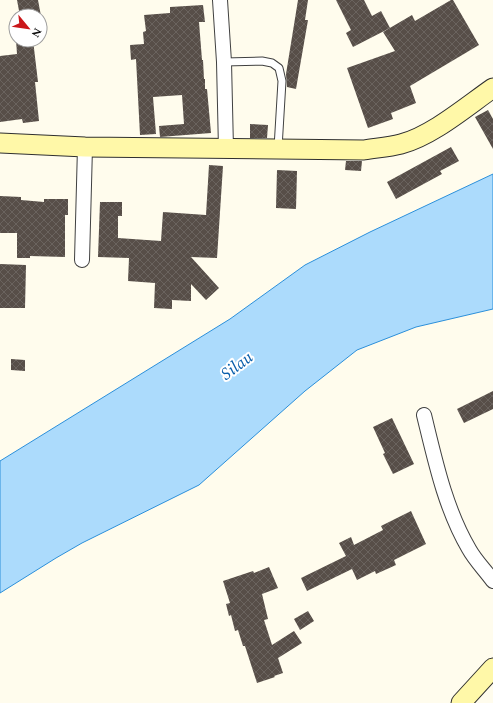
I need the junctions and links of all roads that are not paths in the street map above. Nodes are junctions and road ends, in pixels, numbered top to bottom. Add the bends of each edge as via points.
1 (220, 0) edge
2 (224, 62) junction
3 (493, 88) edge
4 (0, 143) edge
5 (85, 147) junction
6 (226, 149) junction
7 (278, 149) junction
8 (82, 260) dead end
9 (424, 415) dead end
10 (493, 581) edge
11 (493, 668) edge
12 (461, 703) edge

1 - 2 street
2 - 6 street
2 - 7 lane via 262,61 279,68 282,80
3 - 7 main road via 434,128 401,144 364,150
4 - 5 main road
5 - 6 main road
5 - 8 street
6 - 7 main road
9 - 10 street via 448,503 470,551
11 - 12 main road

